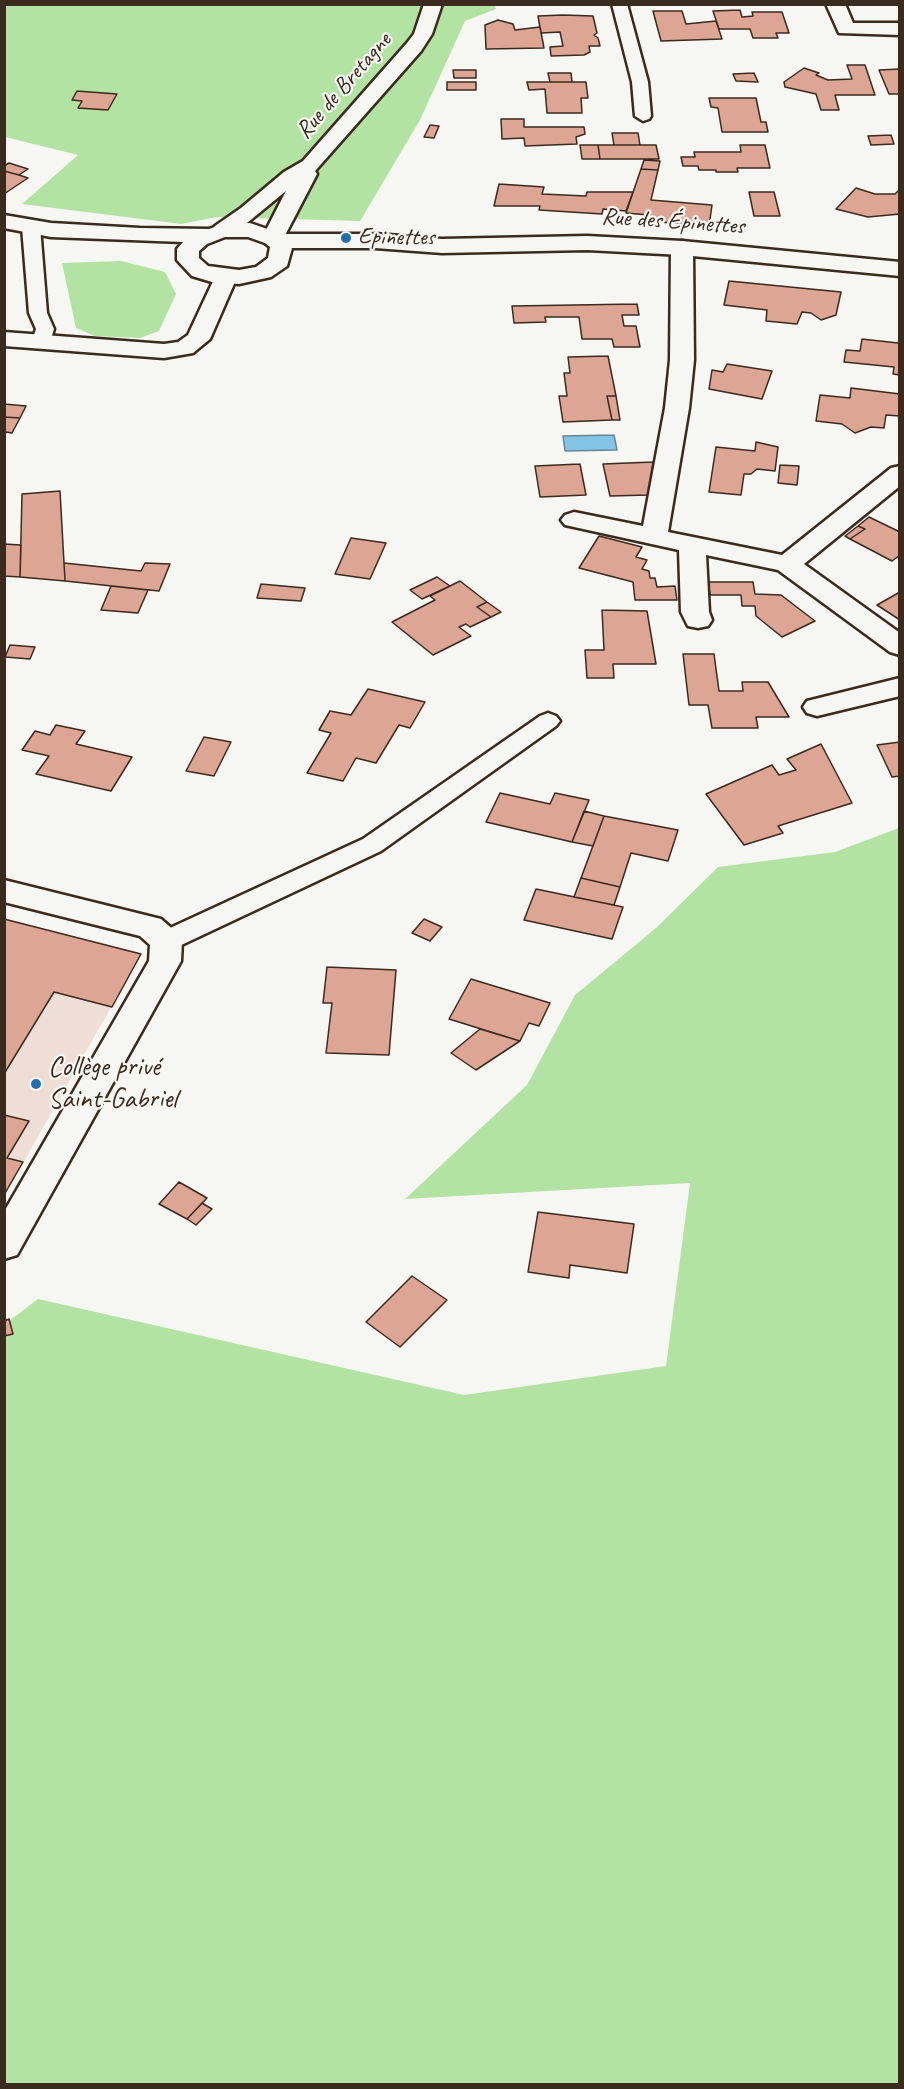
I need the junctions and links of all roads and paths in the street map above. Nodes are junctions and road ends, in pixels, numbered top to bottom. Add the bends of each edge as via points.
1 (433, 4) edge
2 (619, 4) edge
3 (835, 4) edge
4 (898, 20) edge
5 (643, 116) dead end
6 (306, 169) junction
7 (4, 221) edge
8 (41, 229) junction
9 (215, 233) junction
10 (276, 246) junction
11 (682, 248) junction
12 (191, 266) junction
13 (900, 269) edge
14 (226, 277) junction
15 (4, 339) edge
16 (42, 341) junction
17 (900, 473) edge
18 (574, 519) dead end
19 (654, 537) junction
20 (692, 544) junction
21 (787, 564) junction
22 (698, 620) dead end
23 (900, 646) edge
24 (900, 687) edge
25 (817, 707) dead end
26 (548, 721) dead end
27 (4, 891) edge
28 (166, 941) junction
29 (4, 1245) edge

1 - 6 street, Rue de Bretagne via 414,47
2 - 5 lane via 640,82
3 - 4 street via 846,29
6 - 9 street, Rue de Bretagne via 291,176 249,213
6 - 10 street, Rue de Bretagne via 308,178 288,206
7 - 8 street
8 - 9 street via 140,235
8 - 12 street
8 - 16 lane via 38,313 45,328
9 - 10 street via 250,230
9 - 12 street, Rue de Bretagne via 188,249
10 - 11 street, Rue des Épinettes via 378,255 442,246 587,243
10 - 14 street via 264,272
11 - 13 street, Rue des Épinettes
11 - 19 street via 682,360
12 - 14 street
14 - 16 street via 198,339 185,348 165,351
15 - 16 street
17 - 21 street
18 - 19 street
19 - 20 street
20 - 21 street
20 - 22 street
21 - 23 street
24 - 25 street
26 - 28 lane via 372,845
27 - 28 street via 150,927
28 - 29 street via 165,961

